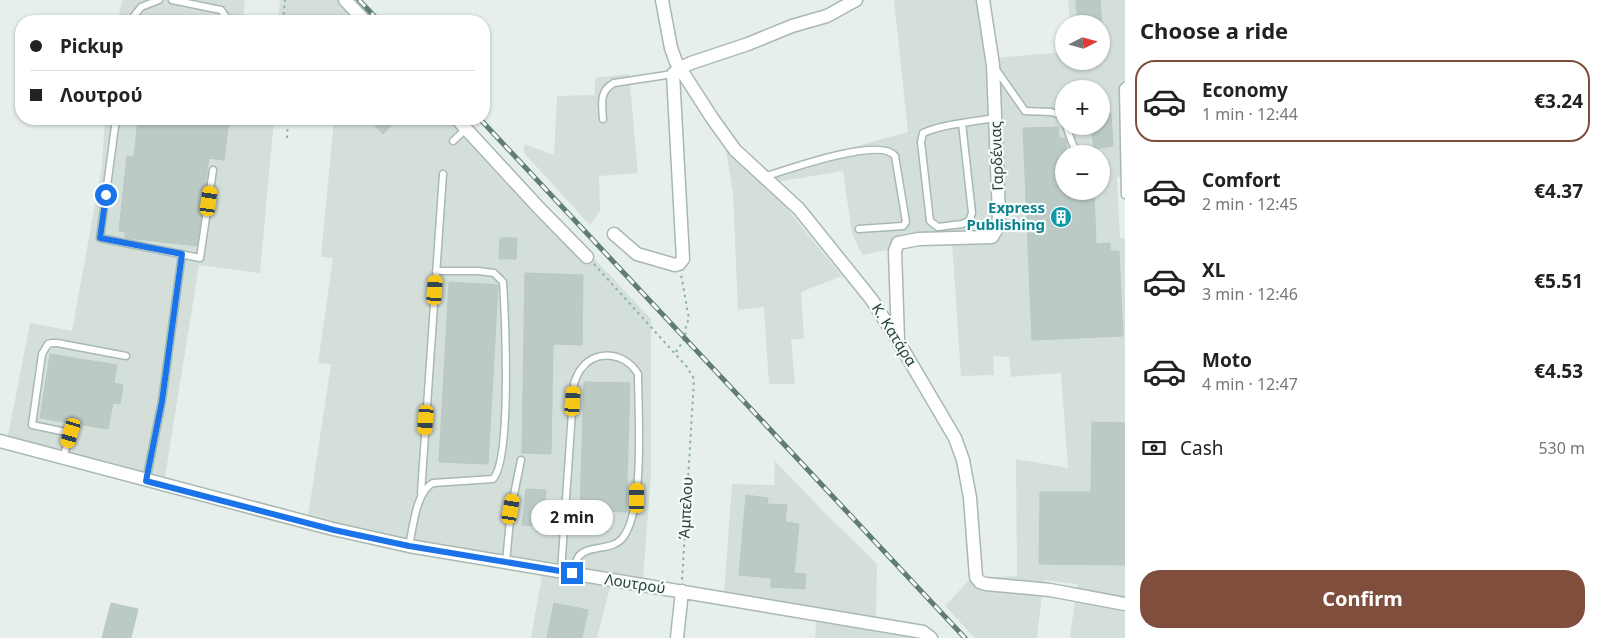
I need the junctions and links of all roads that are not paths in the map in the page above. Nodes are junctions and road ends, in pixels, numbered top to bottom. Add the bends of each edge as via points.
1 (158, 0) edge
2 (172, 0) edge
3 (345, 0) edge
4 (662, 0) edge
5 (856, 0) edge
6 (983, 0) edge
7 (135, 15) edge
8 (225, 15) edge
9 (359, 15) edge
10 (993, 65) junction
11 (677, 71) junction
12 (1125, 86) edge
13 (1055, 113) edge
14 (996, 118) junction
15 (603, 119) dead end
16 (962, 123) junction
17 (115, 125) edge
18 (462, 125) edge
19 (466, 129) junction
20 (453, 141) dead end
21 (213, 170) dead end
22 (443, 174) dead end
23 (763, 178) junction
24 (1125, 195) edge
25 (859, 229) dead end
26 (614, 234) dead end
27 (182, 254) junction
28 (587, 256) road end
29 (436, 271) junction
30 (898, 341) junction
31 (126, 356) dead end
32 (0, 441) edge
33 (63, 457) junction
34 (521, 460) dead end
35 (146, 481) junction
36 (421, 494) junction
37 (409, 546) junction
38 (506, 562) junction
39 (566, 572) junction
40 (682, 591) junction
41 (1125, 604) edge
42 (927, 635) edge
43 (677, 638) edge

1 - 7 lane via 141,8
2 - 8 lane via 221,10
3 - 9 street
4 - 11 street, Κ. Κατάρα
5 - 11 street via 816,20 792,26
6 - 10 street, Γαρδένιας
10 - 13 lane via 1025,111
10 - 14 street, Γαρδένιας
11 - 15 lane via 607,86 602,94
11 - 23 street, Κ. Κατάρα via 735,150
11 - 26 street via 684,254 679,264 663,263 637,254
12 - 24 lane via 1122,88
14 - 16 lane
14 - 30 street, Γαρδένιας via 998,227 992,237 898,243 895,251
16 - 16 lane via 933,129 923,134 921,142 930,221 938,227 962,224 969,221 972,213
17 - 27 lane via 100,238
18 - 19 street
19 - 20 lane
19 - 28 street
21 - 27 lane via 200,258
22 - 29 lane
23 - 25 lane via 838,155 866,150 892,152 906,222 903,226
23 - 30 street, Κ. Κατάρα via 785,194 810,222 872,300
27 - 35 lane via 162,401
29 - 36 lane
29 - 36 lane via 478,270 494,274 503,282 504,431 498,474 493,479 433,483 426,486
30 - 41 street, Κ. Κατάρα via 955,438 963,460 970,498 976,577 980,582 1050,590
31 - 33 lane via 52,342 44,348 32,425 71,433
32 - 33 street, Λουτρού
33 - 35 street, Λουτρού
34 - 38 lane via 511,509
35 - 37 street, Λουτρού
36 - 37 lane
37 - 38 street, Λουτρού
38 - 39 street, Λουτρού
39 - 39 lane via 585,552 612,546 624,538 637,498 638,374 633,365 612,355 599,356 581,368 574,383
39 - 40 street, Λουτρού
40 - 42 street, Λουτρού
40 - 43 street

